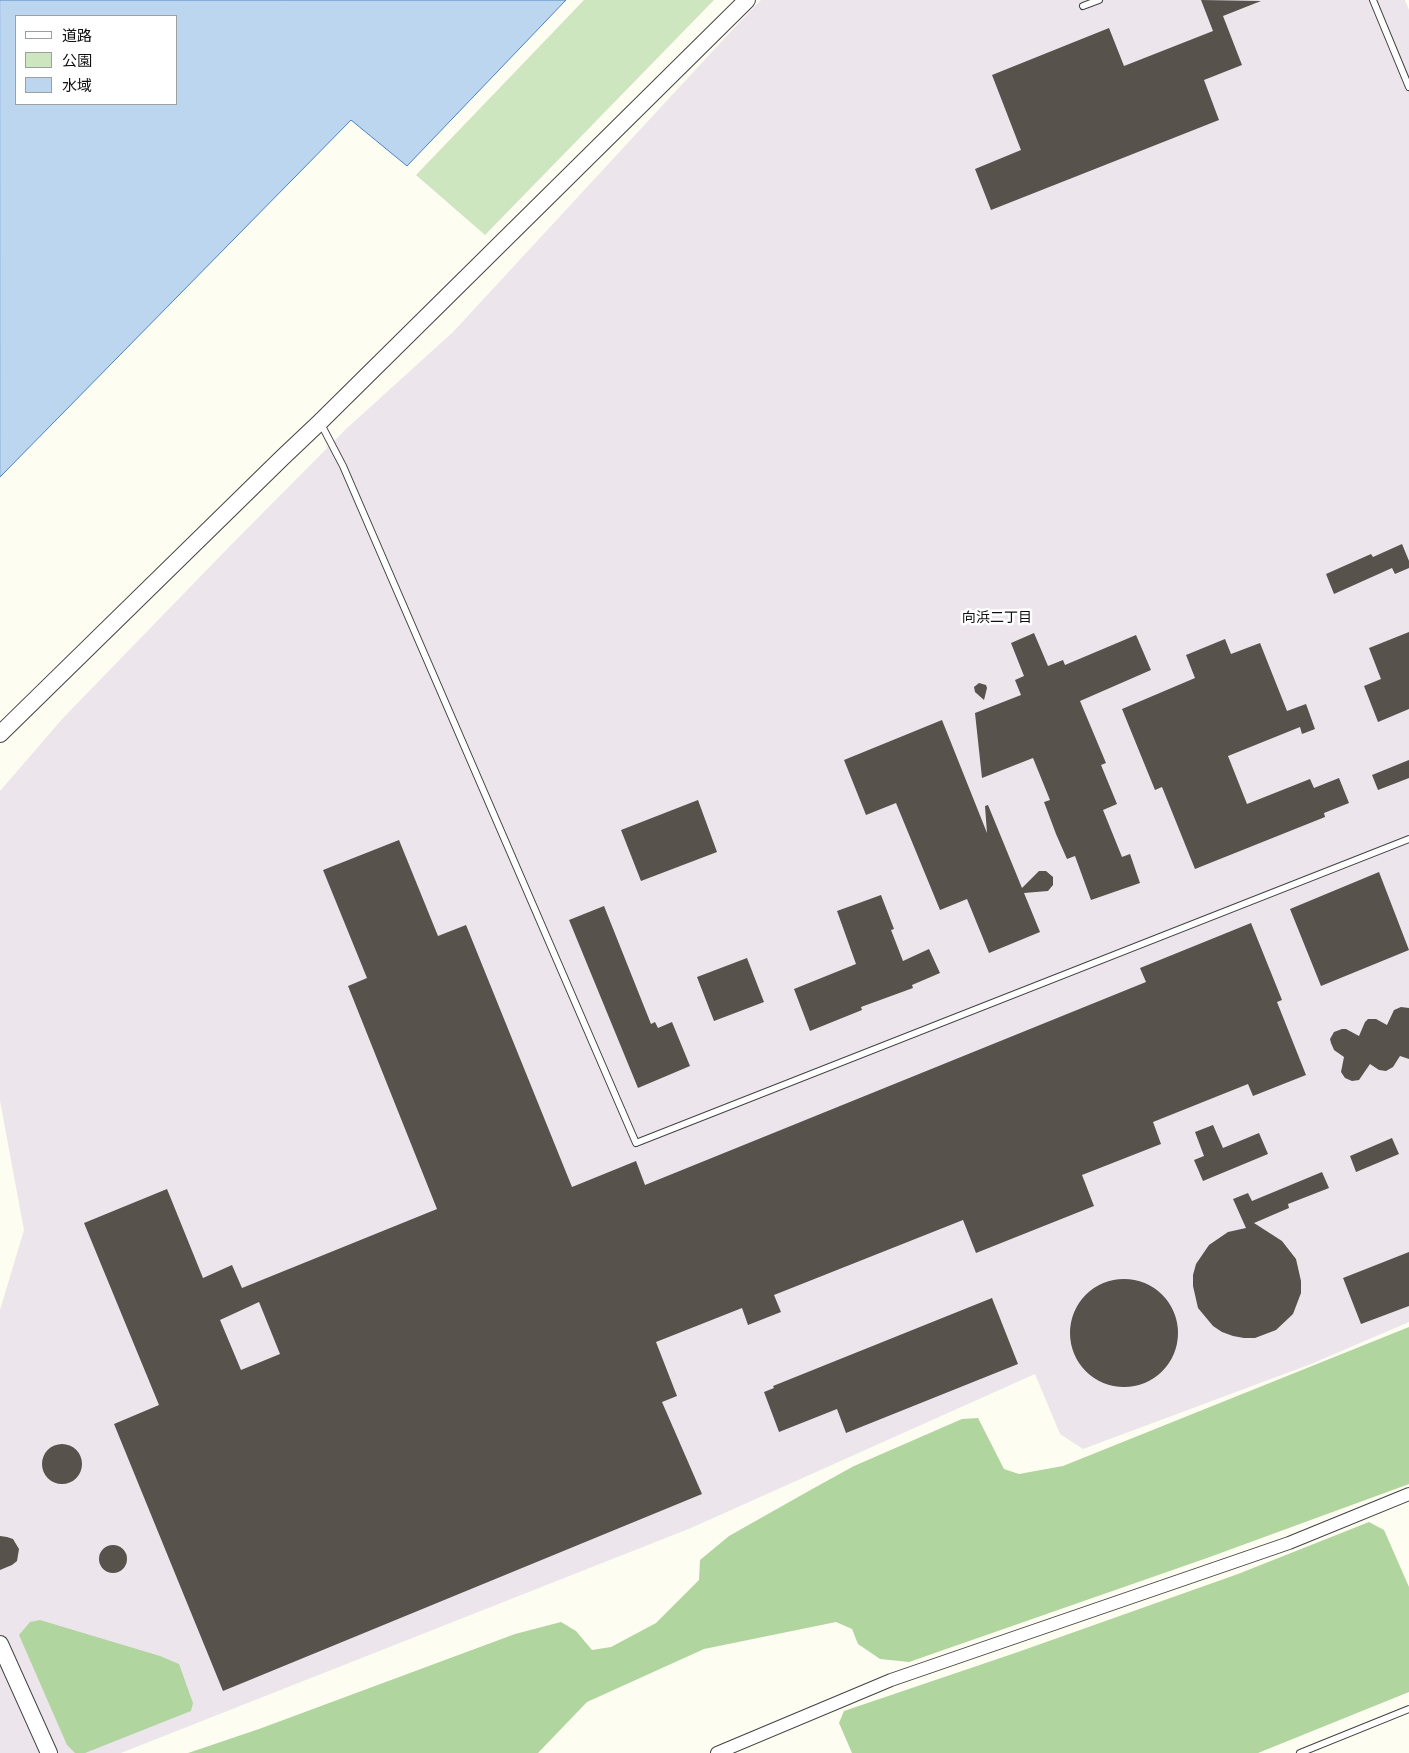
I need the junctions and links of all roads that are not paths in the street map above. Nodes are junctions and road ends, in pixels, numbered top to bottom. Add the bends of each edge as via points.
1 (747, 0) edge
2 (1099, 0) edge
3 (1373, 0) edge
4 (1083, 6) dead end
5 (1409, 88) edge
6 (320, 422) junction
7 (0, 734) edge
8 (1409, 838) edge
9 (1409, 1494) edge
10 (0, 1644) edge
11 (1409, 1709) edge
12 (1302, 1752) edge
13 (50, 1753) edge
14 (717, 1753) edge

1 - 6 street
2 - 4 lane
3 - 5 lane
6 - 7 street
6 - 8 lane via 343,466 636,1143
9 - 14 street via 1289,1543 890,1680
10 - 13 street
11 - 12 lane

